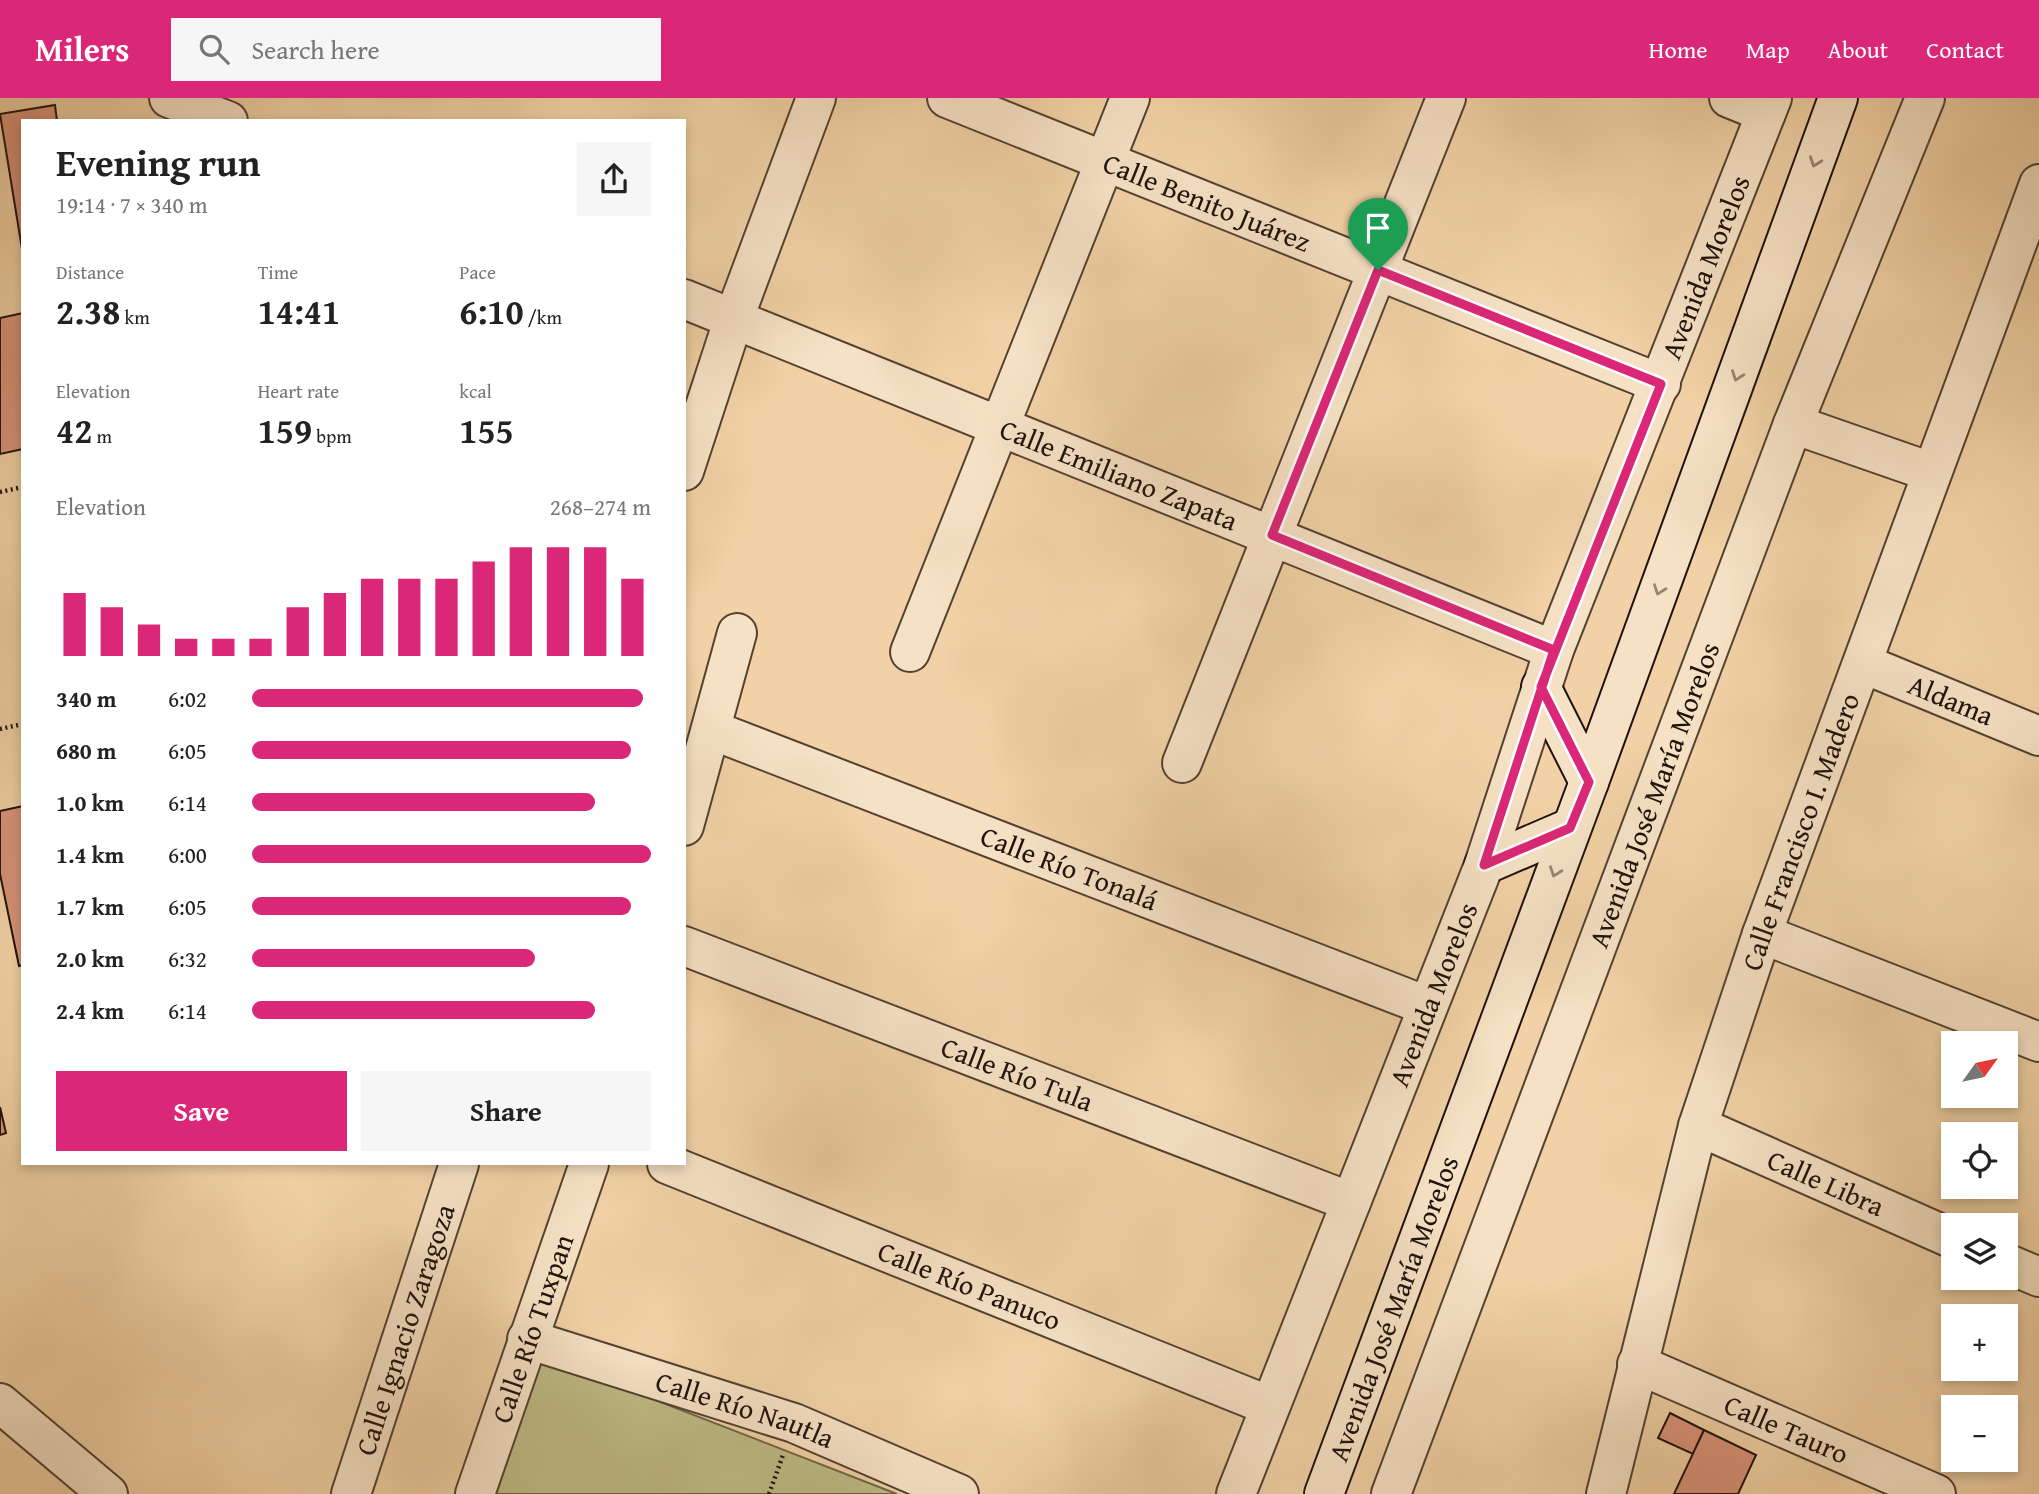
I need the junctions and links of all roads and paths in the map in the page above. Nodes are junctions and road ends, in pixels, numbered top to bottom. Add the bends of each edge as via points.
1 (169, 98) edge
2 (817, 98) edge
3 (947, 98) edge
4 (1130, 98) edge
5 (1446, 98) edge
6 (1729, 98) edge
7 (1838, 98) edge
8 (1924, 98) edge
9 (1769, 106) edge
10 (223, 119) edge
11 (1104, 162) junction
12 (2039, 184) edge
13 (1378, 270) junction
14 (686, 300) edge
15 (734, 318) junction
16 (1661, 384) junction
17 (1793, 424) junction
18 (999, 427) junction
19 (686, 465) edge
20 (1931, 472) junction
21 (21, 487) edge
22 (0, 492) edge
23 (1272, 535) junction
24 (737, 632) dead end
25 (1554, 650) junction
26 (910, 652) dead end
27 (1864, 664) junction
28 (1541, 687) junction
29 (21, 724) edge
30 (0, 729) edge
31 (712, 730) junction
32 (2039, 736) edge
33 (1182, 763) dead end
34 (1589, 782) junction
35 (686, 819) edge
36 (1570, 828) junction
37 (1484, 865) junction
38 (1762, 934) junction
39 (686, 947) edge
40 (1427, 1006) junction
41 (2039, 1042) edge
42 (1698, 1126) junction
43 (459, 1165) edge
44 (589, 1165) edge
45 (669, 1165) edge
46 (1351, 1202) junction
47 (1941, 1234) edge
48 (2018, 1268) edge
49 (2039, 1277) edge
50 (527, 1339) junction
51 (1637, 1364) junction
52 (0, 1403) edge
53 (1270, 1406) junction
54 (108, 1494) edge
55 (351, 1494) edge
56 (475, 1494) edge
57 (959, 1494) edge
58 (1236, 1494) edge
59 (1324, 1494) edge
60 (1391, 1494) edge
61 (1606, 1494) edge
62 (1936, 1494) edge

1 - 10 street
2 - 15 street
3 - 11 street, Calle Benito Juárez
4 - 11 street
5 - 13 street
6 - 9 street
7 -> 34 street, Avenida José María Morelos
8 - 17 street, Avenida José María Morelos
9 - 16 street, Avenida Morelos
11 - 13 street, Calle Benito Juárez
11 - 18 street
12 - 20 street, Calle Francisco I. Madero
13 - 16 street, Calle Benito Juárez
13 - 23 street
14 - 15 street, Calle Emiliano Zapata
15 - 18 street, Calle Emiliano Zapata
15 - 19 street
16 - 25 street, Avenida Morelos
17 - 20 street
17 - 60 street, Avenida José María Morelos
18 - 23 street, Calle Emiliano Zapata
18 - 26 street
20 - 27 street, Calle Francisco I. Madero
21 - 22 path
23 - 25 street, Calle Emiliano Zapata
23 - 33 street
24 - 31 street
25 - 28 street, Avenida Morelos
27 - 32 street, Aldama
27 - 38 street, Calle Francisco I. Madero
28 - 34 street
28 - 37 street, Avenida Morelos
29 - 30 path
31 - 35 street
31 - 40 street, Calle Río Tonalá
34 - 36 street, Avenida José María Morelos
36 - 37 street
36 -> 59 street, Avenida José María Morelos
37 - 40 street, Avenida Morelos
38 - 41 street
38 - 42 street, Calle Francisco I. Madero
39 - 46 street, Calle Río Tula
40 - 46 street, Avenida Morelos
42 - 47 street, Calle Libra
42 - 51 street, Calle Francisco I. Madero
43 - 55 street, Calle Ignacio Zaragoza
44 - 50 street, Calle Río Tuxpan
45 - 53 street, Calle Río Panuco
46 - 53 street, Avenida Morelos
48 - 49 street
50 - 56 street, Calle Río Tuxpan
50 - 57 street, Calle Río Nautla via 794,1423
51 - 61 street, Calle Francisco I. Madero
51 - 62 street, Calle Tauro
52 - 54 street
53 - 58 street, Avenida Morelos

